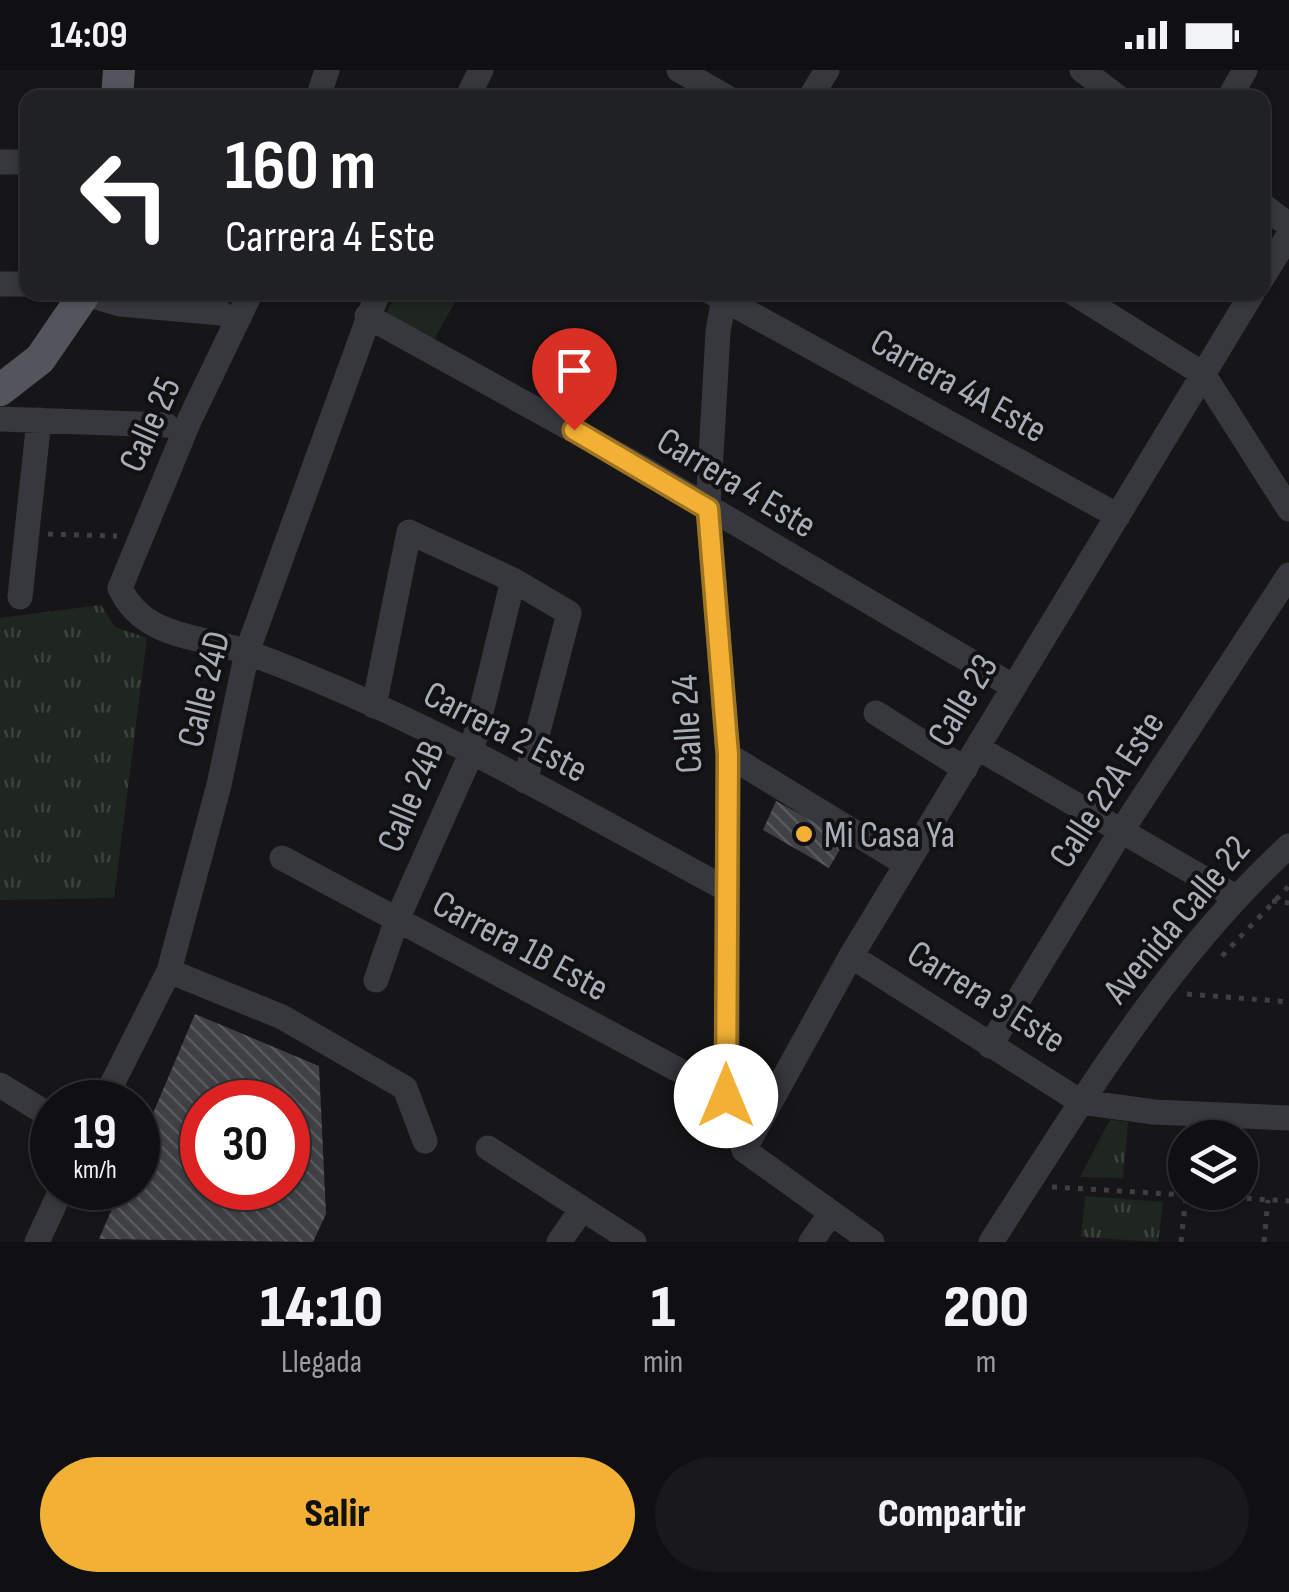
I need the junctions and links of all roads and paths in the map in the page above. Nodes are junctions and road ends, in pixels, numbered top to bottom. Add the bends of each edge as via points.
1 (679, 70) edge
2 (1082, 70) edge
3 (714, 90) edge
4 (1108, 90) edge
5 (1289, 235) edge
6 (1270, 265) edge
7 (79, 300) edge
8 (107, 300) edge
9 (247, 300) edge
10 (720, 300) edge
11 (729, 300) edge
12 (1085, 300) edge
13 (1248, 300) edge
14 (373, 304) edge
15 (221, 312) dead end
16 (1203, 374) junction
17 (0, 390) edge
18 (0, 419) edge
19 (39, 420) junction
20 (166, 425) dead end
21 (708, 509) junction
22 (1289, 509) edge
23 (1118, 516) junction
24 (30, 533) junction
25 (140, 537) junction
26 (1289, 575) edge
27 (513, 580) junction
28 (20, 597) dead end
29 (248, 652) junction
30 (1014, 687) junction
31 (374, 706) junction
32 (876, 713) dead end
33 (471, 754) junction
34 (728, 755) junction
35 (972, 758) junction
36 (525, 781) junction
37 (1120, 833) junction
38 (1289, 846) edge
39 (282, 858) dead end
40 (906, 864) junction
41 (1289, 886) edge
42 (726, 889) junction
43 (1234, 896) junction
44 (396, 922) junction
45 (852, 956) junction
46 (1212, 967) dead end
47 (169, 971) junction
48 (376, 980) dead end
49 (1200, 980) dead end
50 (1188, 994) junction
51 (1151, 1000) junction
52 (1289, 1002) edge
53 (1176, 1010) dead end
54 (990, 1046) junction
55 (114, 1080) edge
56 (0, 1085) edge
57 (726, 1096) junction
58 (1081, 1102) junction
59 (30, 1103) edge
60 (1289, 1118) edge
61 (425, 1141) dead end
62 (488, 1148) dead end
63 (744, 1150) junction
64 (1062, 1171) dead end
65 (1040, 1190) junction
66 (1168, 1195) edge
67 (1258, 1200) edge
68 (1268, 1200) junction
69 (1289, 1201) edge
70 (582, 1209) junction
71 (53, 1210) edge
72 (1184, 1210) edge
73 (831, 1213) junction
74 (41, 1240) edge
75 (559, 1242) edge
76 (634, 1242) edge
77 (812, 1242) edge
78 (872, 1242) edge
79 (991, 1242) edge
80 (1181, 1242) edge
81 (1264, 1242) edge

1 - 3 street
2 - 4 street
5 - 6 street
7 - 17 main road via 40,359
8 - 15 street
9 - 25 street, Calle 25
10 - 21 street, Calle 24
11 - 23 street, Carrera 4A Este
12 - 16 street
13 - 16 street, Calle 23
14 - 21 street, Carrera 4 Este
14 - 29 street, Calle 24D
16 - 22 street
16 - 23 street, Calle 23
18 - 19 street
19 - 20 street
19 - 24 street
21 - 30 street, Carrera 4 Este
21 - 34 street, Calle 24
23 - 30 street, Calle 23
24 - 25 path
24 - 28 street
25 - 29 street, Calle 25 via 120,588 129,608 150,626
26 - 37 street, Calle 22A Este
27 - 31 street via 409,532
27 - 33 street, Calle 24B
27 - 36 street via 569,614
29 - 31 street, Carrera 2 Este
29 - 47 street, Calle 24D
30 - 35 street, Calle 23
31 - 33 street, Carrera 2 Este
32 - 35 street
33 - 36 street, Carrera 2 Este
33 - 44 street, Calle 24B
34 - 40 street
34 - 42 street, Calle 24
35 - 37 street
35 - 40 street, Calle 23
36 - 42 street, Carrera 2 Este
37 - 43 street
37 - 54 street, Calle 22A Este
38 - 43 street, Avenida Calle 22
39 - 44 street, Carrera 1B Este
40 - 45 street, Calle 23
41 - 46 path
42 - 57 street, Calle 24
43 - 51 street, Avenida Calle 22
44 - 48 street, Calle 24B
44 - 57 street, Carrera 1B Este
45 - 54 street, Carrera 3 Este
45 - 63 street, Calle 23
47 - 55 street, Calle 24D
47 - 61 street via 282,1017 405,1088
49 - 50 path
50 - 51 path
50 - 52 path
50 - 53 path
51 - 58 street, Avenida Calle 22
54 - 58 street, Carrera 3 Este
56 - 59 street
57 - 63 street, Calle 24
58 - 60 street
58 - 65 street, Avenida Calle 22
62 - 70 street
63 - 73 street
64 - 65 path
65 - 66 path
65 - 79 street, Avenida Calle 22
67 - 68 path
68 - 69 path
68 - 81 path
70 - 75 street
70 - 76 street
71 - 74 street
72 - 80 path
73 - 77 street
73 - 78 street

